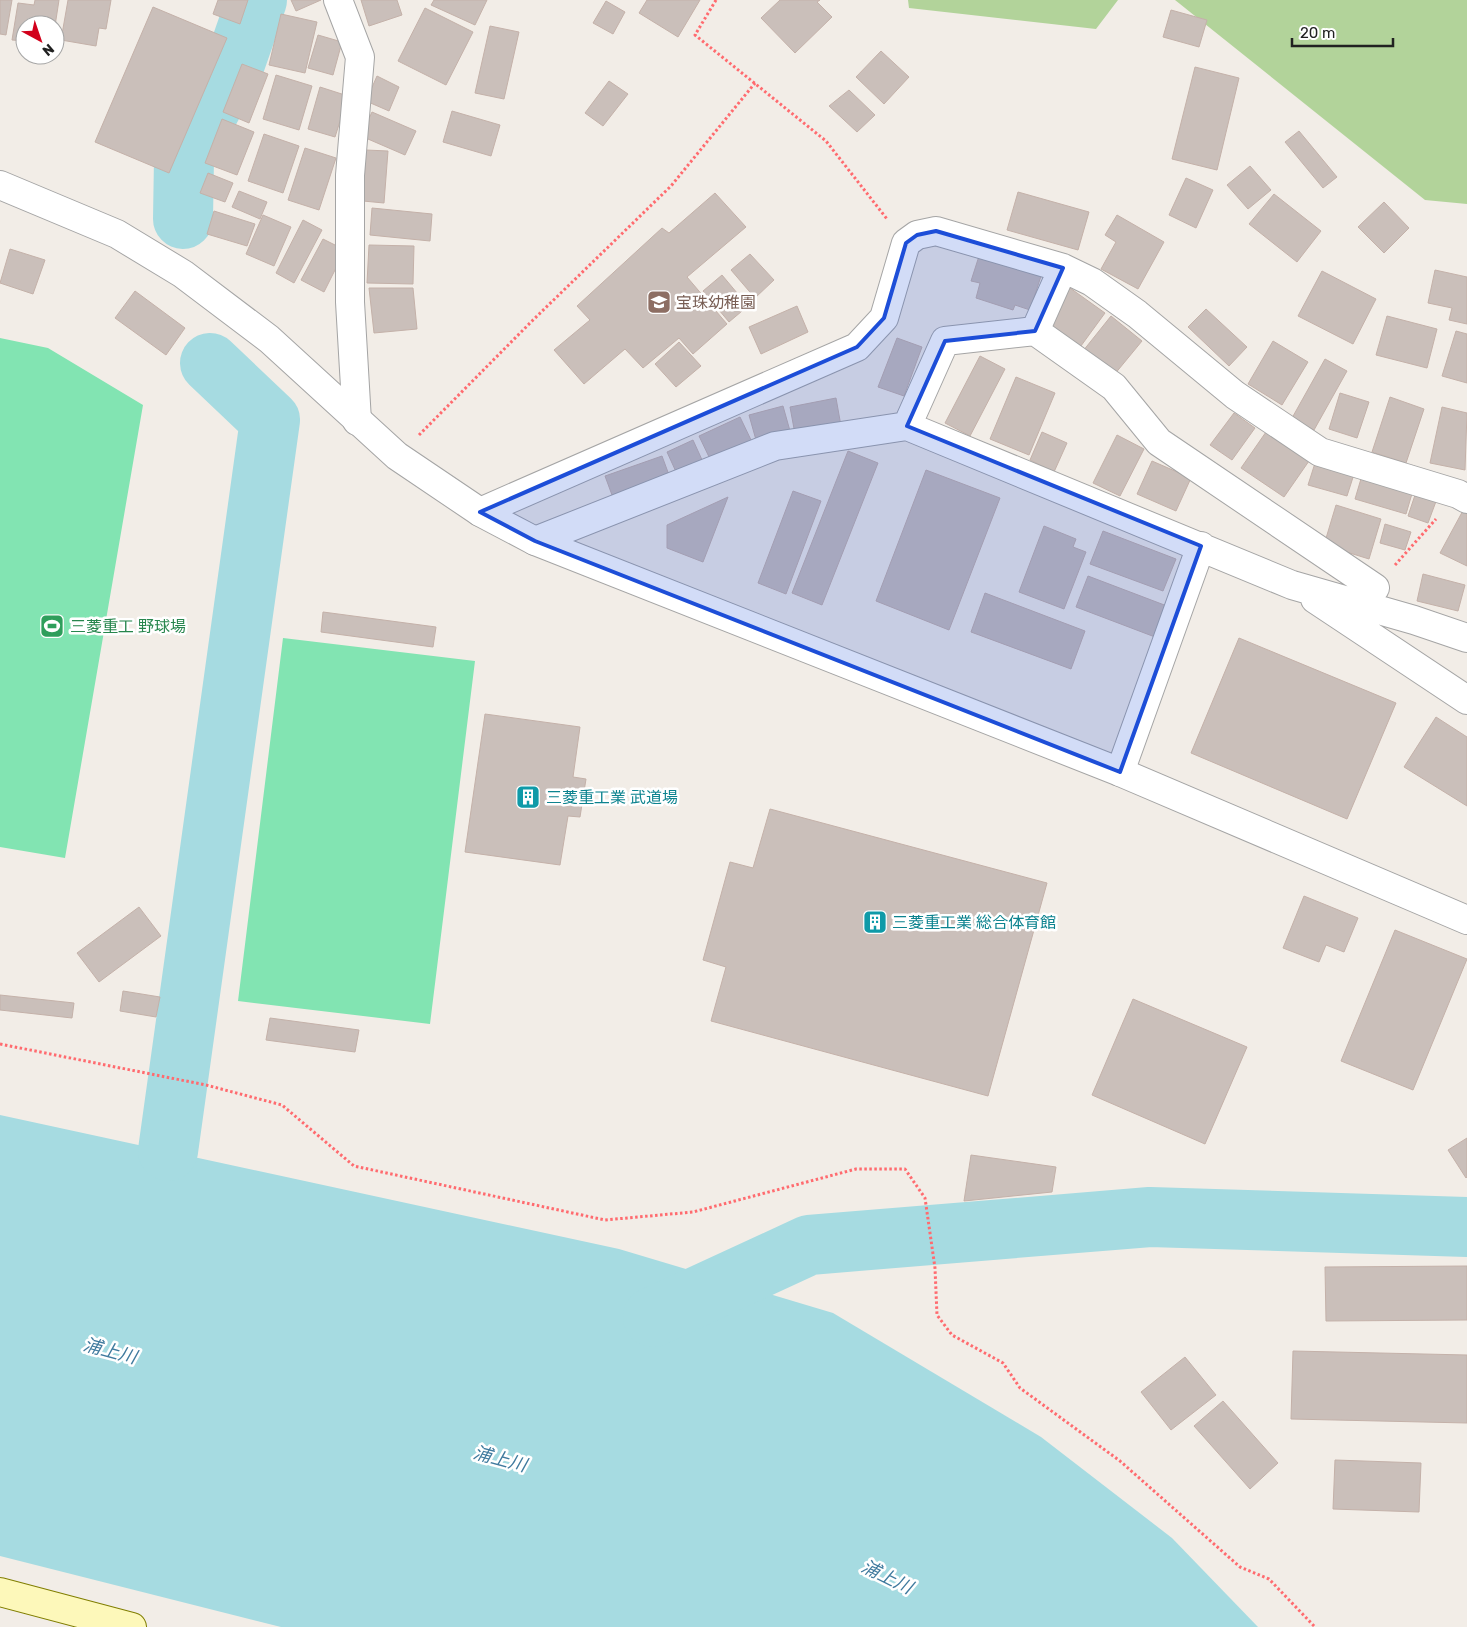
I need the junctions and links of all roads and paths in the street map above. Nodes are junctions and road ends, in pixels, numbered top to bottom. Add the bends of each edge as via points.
1 (338, 0) edge
2 (716, 0) edge
3 (755, 83) junction
4 (0, 185) edge
5 (906, 243) junction
6 (1064, 268) junction
7 (1036, 331) junction
8 (357, 421) junction
9 (907, 426) junction
10 (397, 456) junction
11 (1463, 496) edge
12 (480, 512) junction
13 (535, 541) junction
14 (1201, 546) junction
15 (1292, 585) junction
16 (1375, 588) joint
17 (1467, 638) edge
18 (1467, 700) edge
19 (1120, 772) junction
20 (1467, 920) edge
21 (0, 1044) edge
22 (0, 1592) edge
23 (132, 1627) edge
24 (1315, 1627) edge

1 - 8 street via 360,56 350,175 350,302
2 - 3 path via 695,35
3 - 5 path via 826,142
3 - 10 path via 671,186
4 - 8 street via 117,234 183,274 269,339
5 - 6 street via 917,235 936,231
5 - 12 street via 884,318 857,347
6 - 7 street
6 - 11 street via 1122,303 1235,395 1320,452
7 - 9 street via 945,341
7 - 16 street via 1114,387 1159,442
8 - 10 street
9 - 13 street via 775,446
9 - 14 street
10 - 12 street
11 - 16 path
12 - 13 street
13 - 19 street
14 - 15 street
14 - 19 street
15 - 17 street
15 - 18 street
19 - 20 street
21 - 24 path via 206,1085 282,1106 354,1166 605,1220 694,1212 856,1169 905,1169 925,1198 935,1268 937,1315 952,1335 1004,1364 1020,1388 1120,1461 1240,1567 1269,1579
22 - 23 main road

